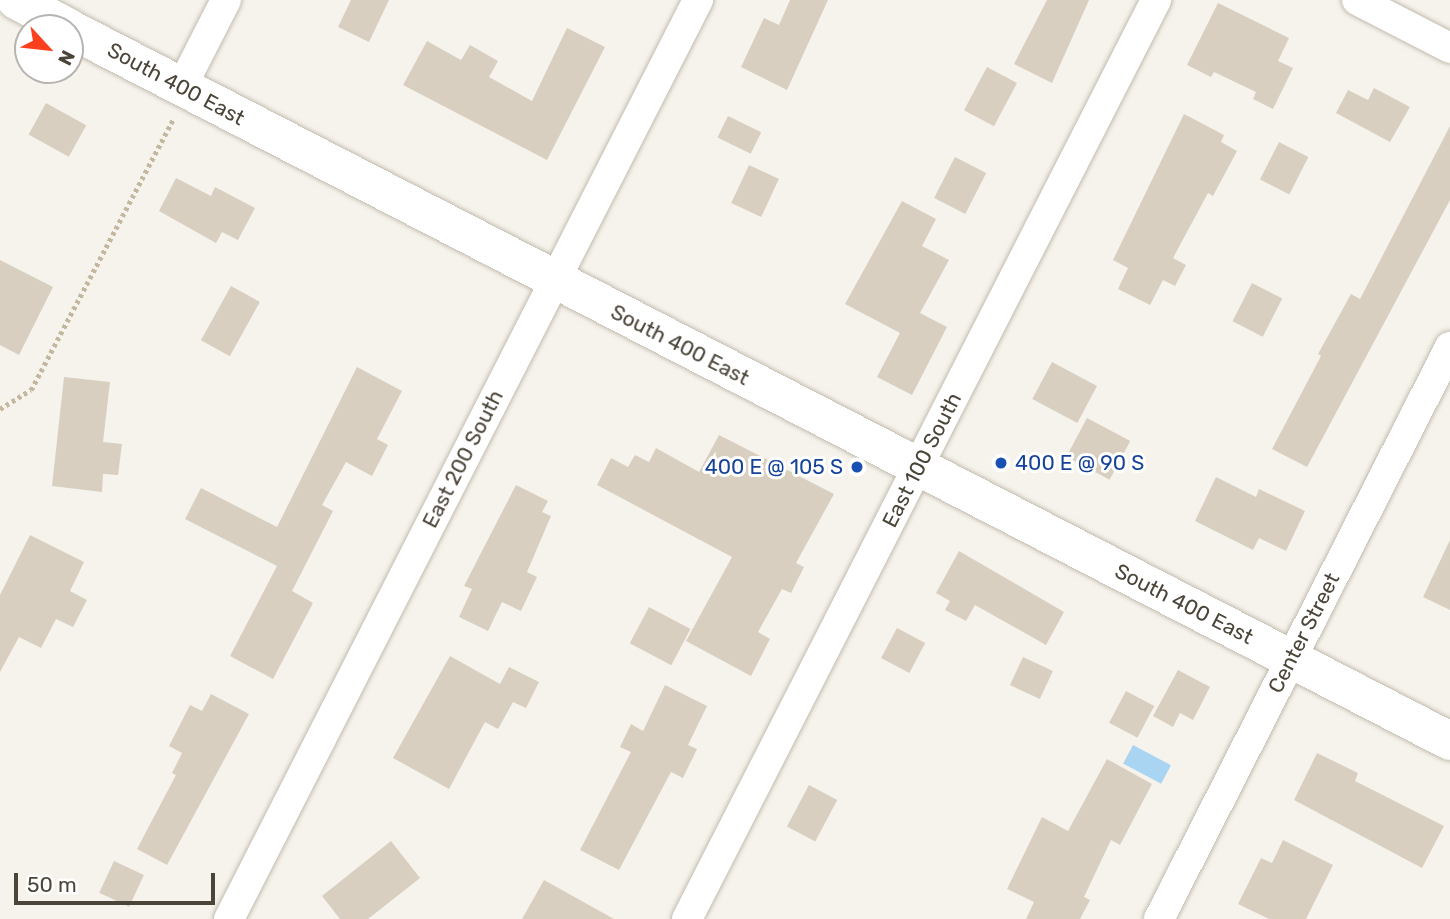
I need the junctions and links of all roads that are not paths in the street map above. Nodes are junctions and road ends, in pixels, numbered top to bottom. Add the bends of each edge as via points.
1 (16, 0) edge
2 (226, 0) edge
3 (698, 0) edge
4 (1156, 0) edge
5 (1357, 0) edge
6 (42, 14) edge
7 (84, 38) edge
8 (1450, 48) edge
9 (178, 103) junction
10 (555, 280) junction
11 (1450, 347) edge
12 (917, 468) junction
13 (1291, 659) junction
14 (1450, 741) edge
15 (229, 919) edge
16 (687, 919) edge
17 (1159, 919) edge

1 - 6 street, South 400 East
2 - 9 street
3 - 10 street, East 200 South
4 - 12 street, East 100 South
5 - 8 street
7 - 9 street, South 400 East
9 - 10 street, South 400 East
10 - 12 street, South 400 East
10 - 15 street, East 200 South
11 - 13 street, Center Street
12 - 13 street, South 400 East
12 - 16 street, East 100 South
13 - 14 street, South 400 East
13 - 17 street, Center Street

